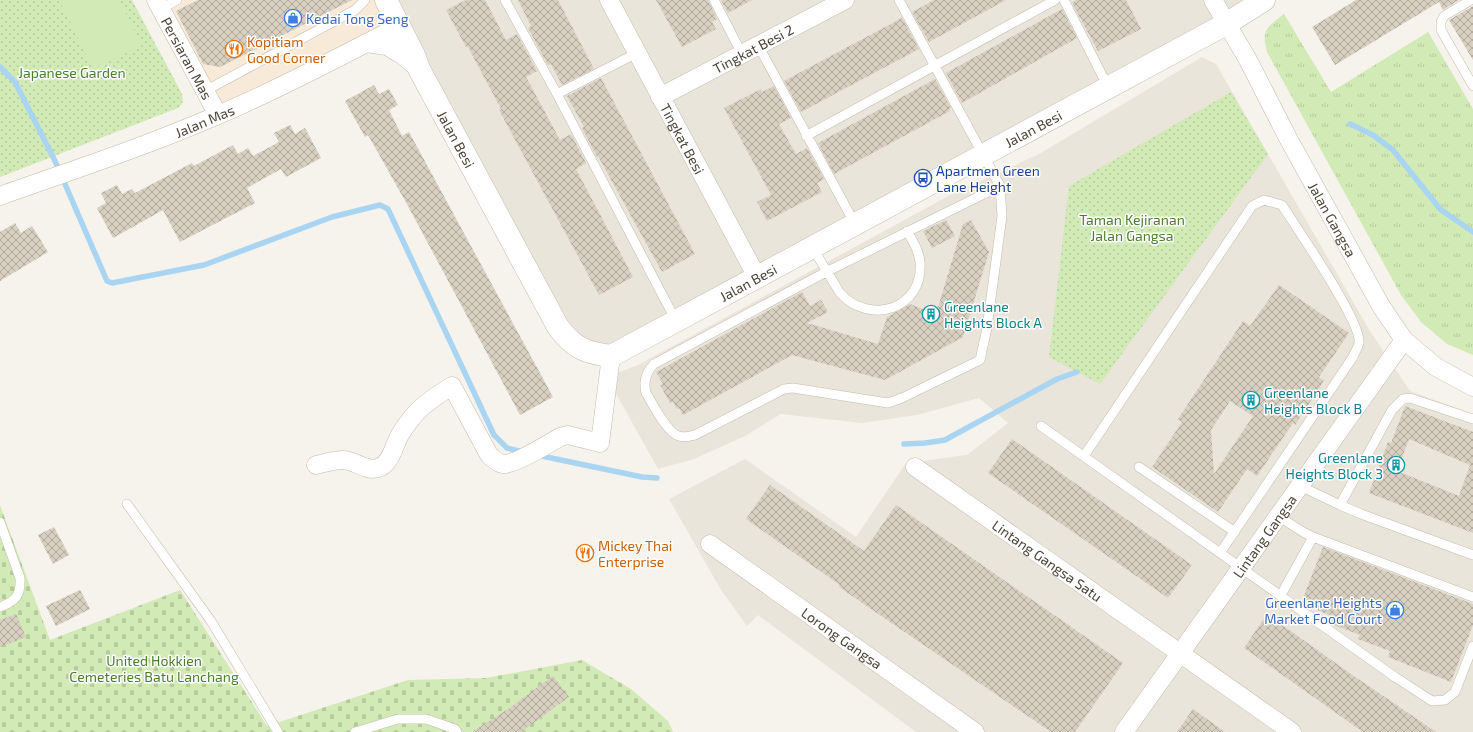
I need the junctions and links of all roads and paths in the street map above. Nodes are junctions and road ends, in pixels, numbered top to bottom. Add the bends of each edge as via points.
1 (177, 0) edge
2 (365, 0) edge
3 (386, 0) edge
4 (506, 0) edge
5 (609, 0) edge
6 (714, 0) edge
7 (845, 0) edge
8 (899, 0) edge
9 (1055, 0) edge
10 (1064, 0) edge
11 (1213, 0) edge
12 (1264, 0) edge
13 (1471, 0) edge
14 (159, 4) edge
15 (1226, 24) junction
16 (400, 26) junction
17 (366, 43) junction
18 (758, 45) junction
19 (637, 53) junction
20 (742, 54) junction
21 (934, 66) junction
22 (419, 69) junction
23 (1473, 86) edge
24 (1108, 87) junction
25 (205, 91) junction
26 (557, 94) junction
27 (660, 97) junction
28 (218, 115) junction
29 (806, 136) junction
30 (984, 155) junction
31 (1000, 186) junction
32 (0, 196) edge
33 (855, 224) junction
34 (907, 231) junction
35 (812, 247) junction
36 (826, 272) junction
37 (757, 277) junction
38 (676, 321) junction
39 (1404, 340) junction
40 (611, 356) junction
41 (1473, 387) edge
42 (1473, 419) edge
43 (1041, 426) dead end
44 (1084, 456) junction
45 (316, 465) dead end
46 (1138, 466) dead end
47 (915, 467) dead end
48 (1300, 486) junction
49 (127, 504) dead end
50 (1340, 504) junction
51 (1278, 516) junction
52 (0, 522) edge
53 (1235, 532) junction
54 (1313, 537) junction
55 (710, 544) dead end
56 (1220, 552) junction
57 (1473, 555) edge
58 (1241, 567) junction
59 (1281, 595) junction
60 (1473, 597) edge
61 (0, 607) edge
62 (1473, 646) edge
63 (1180, 653) junction
64 (1130, 730) edge
65 (278, 732) edge
66 (355, 732) edge
67 (457, 732) edge
68 (975, 732) edge
69 (1292, 732) edge

1 - 14 lane
2 - 25 lane via 355,10
3 - 16 street, Jalan Besi
4 - 26 lane
5 - 19 street, Tingkat Besi
6 - 20 lane
7 - 18 street, Tingkat Besi 2
8 - 21 lane
9 - 21 lane
10 - 24 lane
11 - 15 street, Jalan Gangsa
12 - 15 street, Jalan Besi
13 - 23 lane via 1444,16 1441,22 1442,30
14 - 25 street, Persiaran Mas
15 - 24 street, Jalan Besi
15 - 39 street, Jalan Gangsa via 1381,306
16 - 17 street, Jalan Mas
16 - 22 street, Jalan Besi
17 - 22 street via 387,46
17 - 28 street, Jalan Mas
18 - 20 street, Tingkat Besi 2
18 - 29 lane
19 - 26 lane
19 - 27 street, Tingkat Besi
20 - 27 street, Tingkat Besi 2
21 - 29 lane
21 - 30 lane
22 - 40 street, Jalan Besi via 558,327 566,338 579,348 591,354
24 - 30 street, Jalan Besi
25 - 28 street, Persiaran Mas
26 - 38 lane
27 - 37 street, Tingkat Besi
28 - 32 street, Jalan Mas
29 - 33 lane
30 - 31 lane
30 - 33 street, Jalan Besi
31 - 34 lane
31 - 36 lane via 1002,216 987,328 980,360 902,398 888,402 793,388 784,389 696,435 687,437 672,432 646,393 645,377 649,368
33 - 35 street, Jalan Besi
34 - 36 lane
34 - 36 lane via 918,252 919,277 912,293 895,307 881,311 857,307 845,299
35 - 36 lane
35 - 37 street, Jalan Besi
37 - 38 street, Jalan Besi
38 - 40 street, Jalan Besi
39 - 41 street, Jalan Gangsa via 1436,367
39 - 48 street, Lintang Gangsa
40 - 45 street via 600,443 568,435 516,461 503,464 489,455 452,386 419,408 400,433 385,465 380,468 368,468 344,460
42 - 50 lane via 1410,398 1403,399 1392,410
43 - 44 lane
44 - 53 lane via 1252,206 1264,200 1282,205 1345,305 1357,330 1359,343 1353,357
44 - 56 lane
46 - 53 lane
47 - 63 street, Lintang Gangsa Satu
48 - 50 lane
48 - 51 street, Lintang Gangsa
49 - 65 lane via 212,621
50 - 57 lane
51 - 54 lane
51 - 58 street, Lintang Gangsa
52 - 61 lane via 20,578 20,587 18,595 12,601
53 - 56 lane
54 - 59 lane
54 - 60 lane
55 - 68 street, Lorong Gangsa
56 - 58 lane
58 - 59 lane
58 - 63 street, Lintang Gangsa
59 - 62 lane via 1394,677 1432,701 1445,700 1455,692
63 - 64 street, Lintang Gangsa
63 - 69 street, Lintang Gangsa Satu
66 - 67 lane via 398,719 426,719

